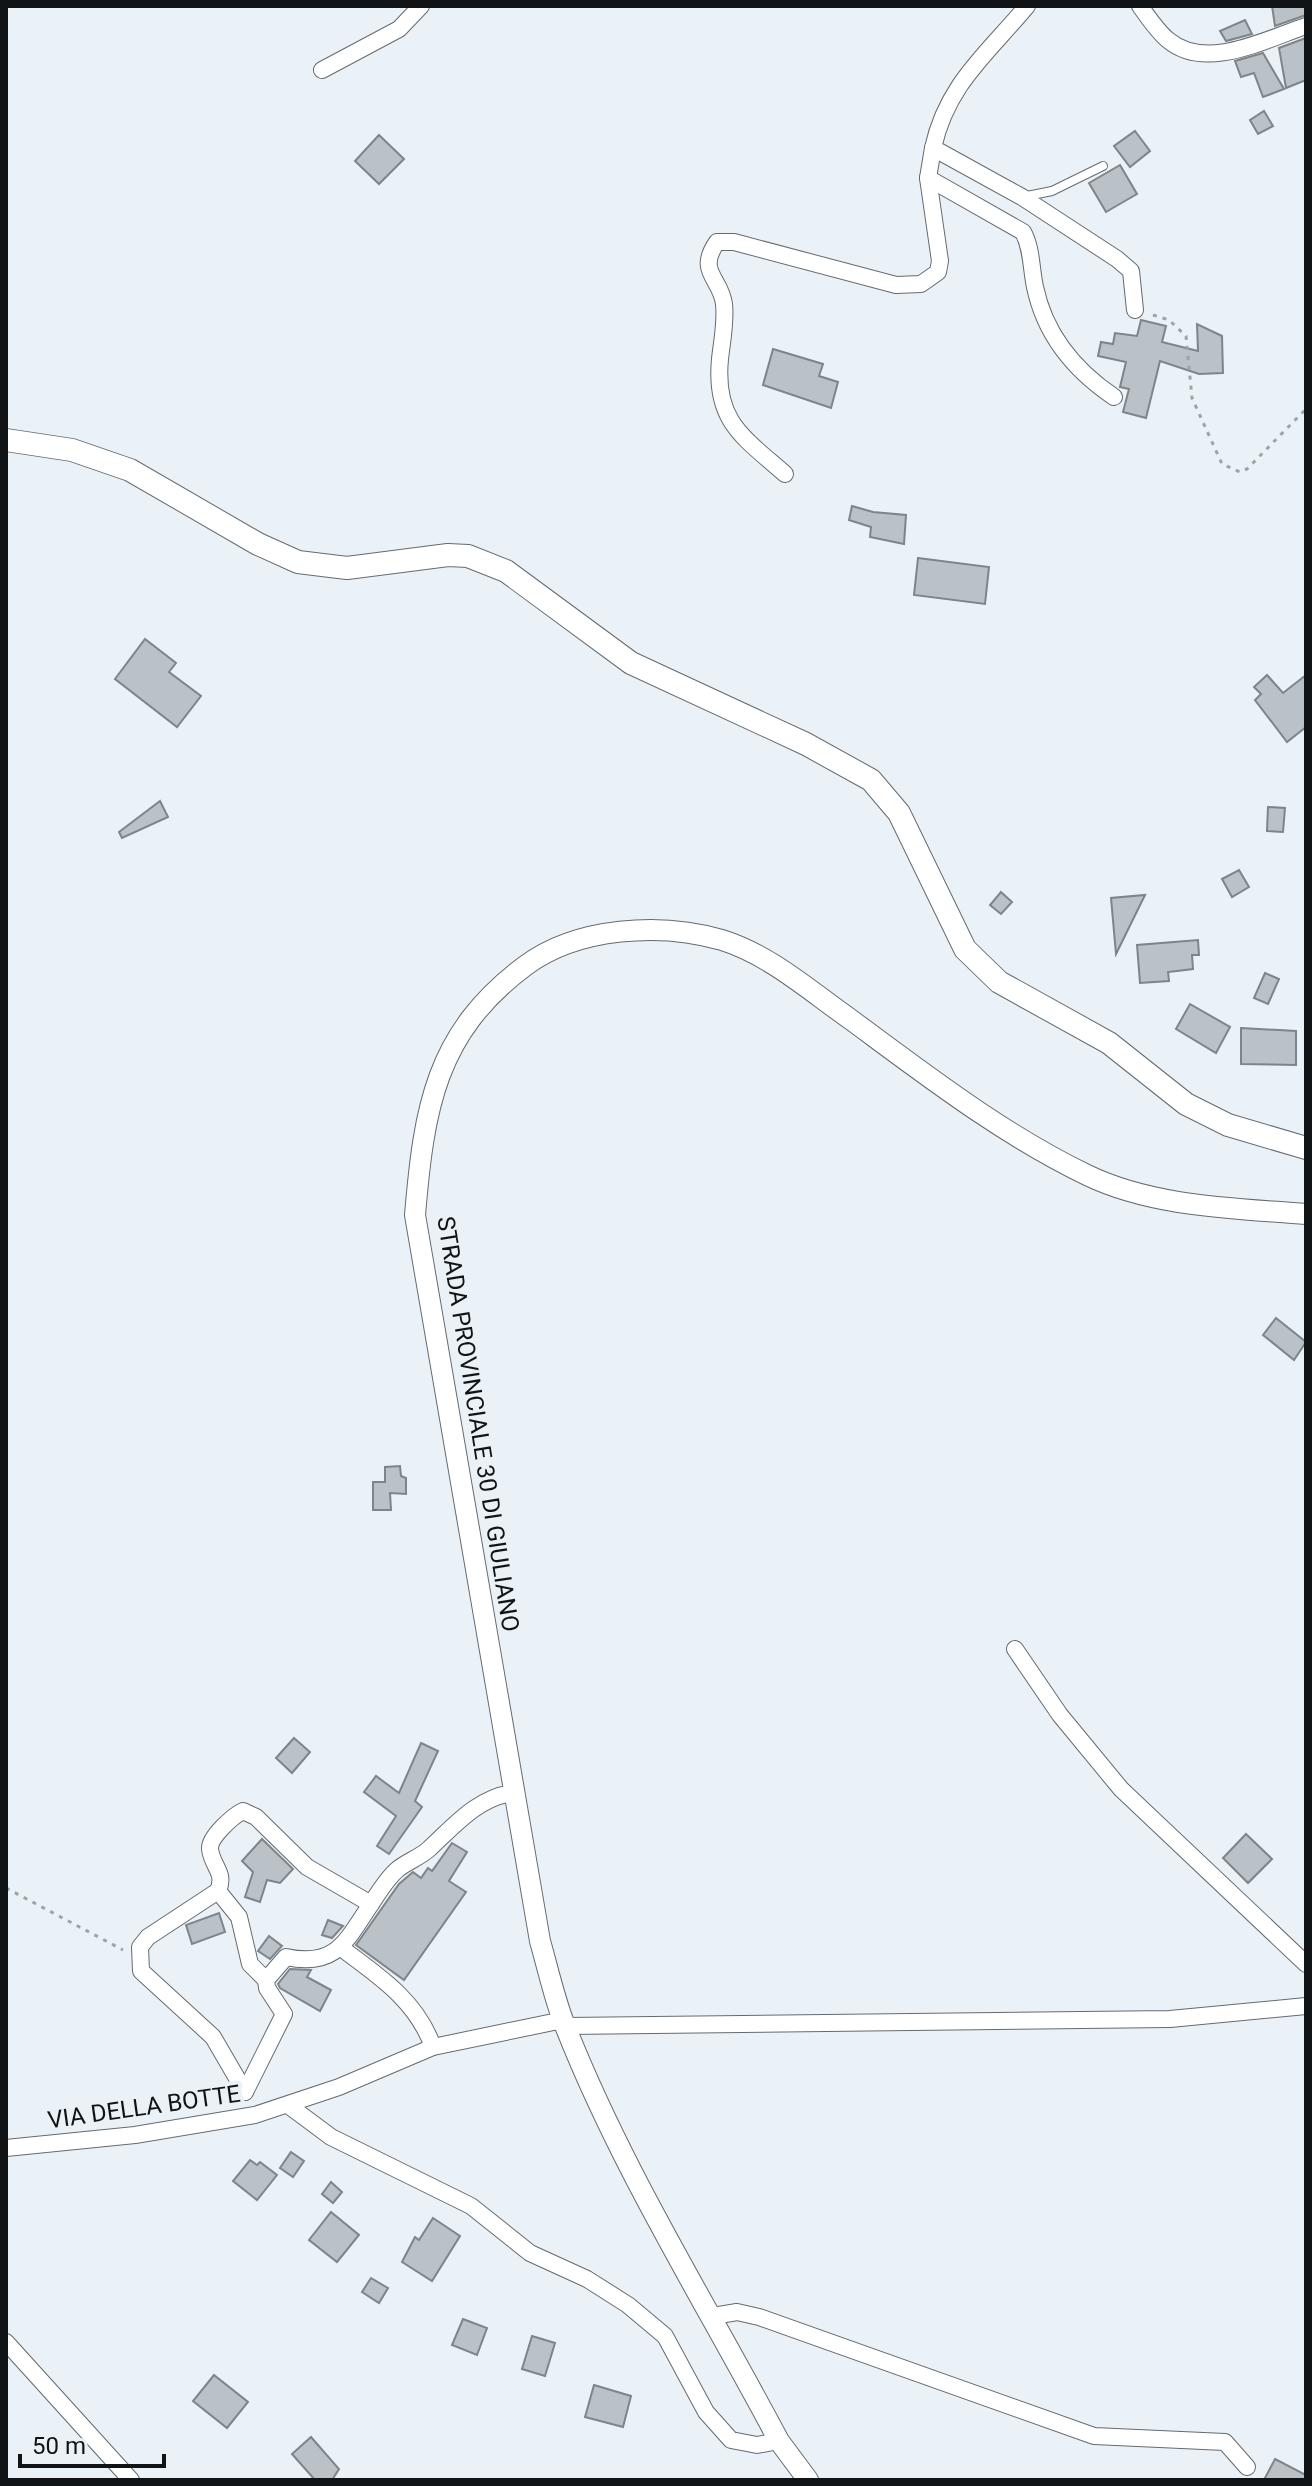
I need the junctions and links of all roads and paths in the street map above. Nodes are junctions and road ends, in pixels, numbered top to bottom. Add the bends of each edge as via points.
1 (421, 6) edge
2 (1027, 6) edge
3 (1140, 6) edge
4 (1306, 26) edge
5 (322, 70) dead end
6 (933, 148) junction
7 (1103, 166) dead end
8 (928, 178) junction
9 (1022, 197) junction
10 (1135, 310) joint
11 (1114, 397) dead end
12 (1306, 409) edge
13 (6, 440) edge
14 (785, 474) dead end
15 (1306, 1148) edge
16 (1306, 1214) edge
17 (1015, 1649) dead end
18 (512, 1793) junction
19 (6, 1888) edge
20 (218, 1891) junction
21 (371, 1904) junction
22 (341, 1948) junction
23 (140, 1959) junction
24 (1306, 1964) edge
25 (266, 1980) junction
26 (1306, 2006) edge
27 (564, 2023) junction
28 (433, 2047) junction
29 (288, 2105) junction
30 (6, 2148) edge
31 (713, 2316) junction
32 (6, 2342) edge
33 (779, 2441) junction
34 (1247, 2467) dead end
35 (131, 2480) edge
36 (808, 2480) edge

1 - 5 street via 399,29
2 - 6 street via 983,52 957,90
3 - 4 street via 1168,41 1197,53 1233,51
6 - 8 street
6 - 9 street
7 - 9 lane via 1052,191
8 - 11 street via 1023,232 1048,328 1085,378
8 - 14 street via 940,261 932,279 921,284 896,285 734,242 717,242 710,253 711,277 724,300 718,385 723,410 732,426
9 - 10 street via 1131,271
10 - 12 path via 1169,320 1186,336 1192,398 1222,464 1230,470 1247,469
13 - 15 main road via 72,450 130,470 298,562 347,568 448,555 468,556 506,571 631,663 871,780 899,813 965,949 999,982 1109,1043 1186,1104 1228,1125
16 - 18 street, STRADA PROVINCIALE 30 DI GIULIANO via 1152,1196 1090,1177 966,1103 773,964 723,941 667,929 618,934 575,941 528,964 498,986 467,1020 445,1056 421,1142 415,1215
17 - 24 street via 1121,1789
18 - 21 street via 465,1816 427,1851 394,1871
18 - 27 street, STRADA PROVINCIALE 30 DI GIULIANO via 540,1941
19 - 23 path
20 - 21 street via 221,1873 210,1850 212,1842 243,1811 256,1817 307,1867
20 - 23 street via 148,1937 140,1947
20 - 25 street, VIA DELLA BOTTE via 239,1917 250,1964
21 - 22 street
22 - 25 street via 309,1962 286,1957
22 - 28 street via 390,1984 418,2014
23 - 25 street, VIA DELLA BOTTE via 148,1979 213,2037 245,2092 284,2014
26 - 27 street, VIA DELLA BOTTE via 1170,2019
27 - 28 street, VIA DELLA BOTTE
27 - 31 street, STRADA PROVINCIALE 30 DI GIULIANO via 635,2178
28 - 29 street, VIA DELLA BOTTE
29 - 30 street, VIA DELLA BOTTE via 135,2135
29 - 33 street via 331,2137 471,2206 530,2253 628,2305 665,2336 706,2412 731,2440 757,2445
31 - 33 street, STRADA PROVINCIALE 30 DI GIULIANO
31 - 34 street via 737,2312 759,2317 1094,2436 1225,2442
32 - 35 street
33 - 36 street, STRADA PROVINCIALE 30 DI GIULIANO

